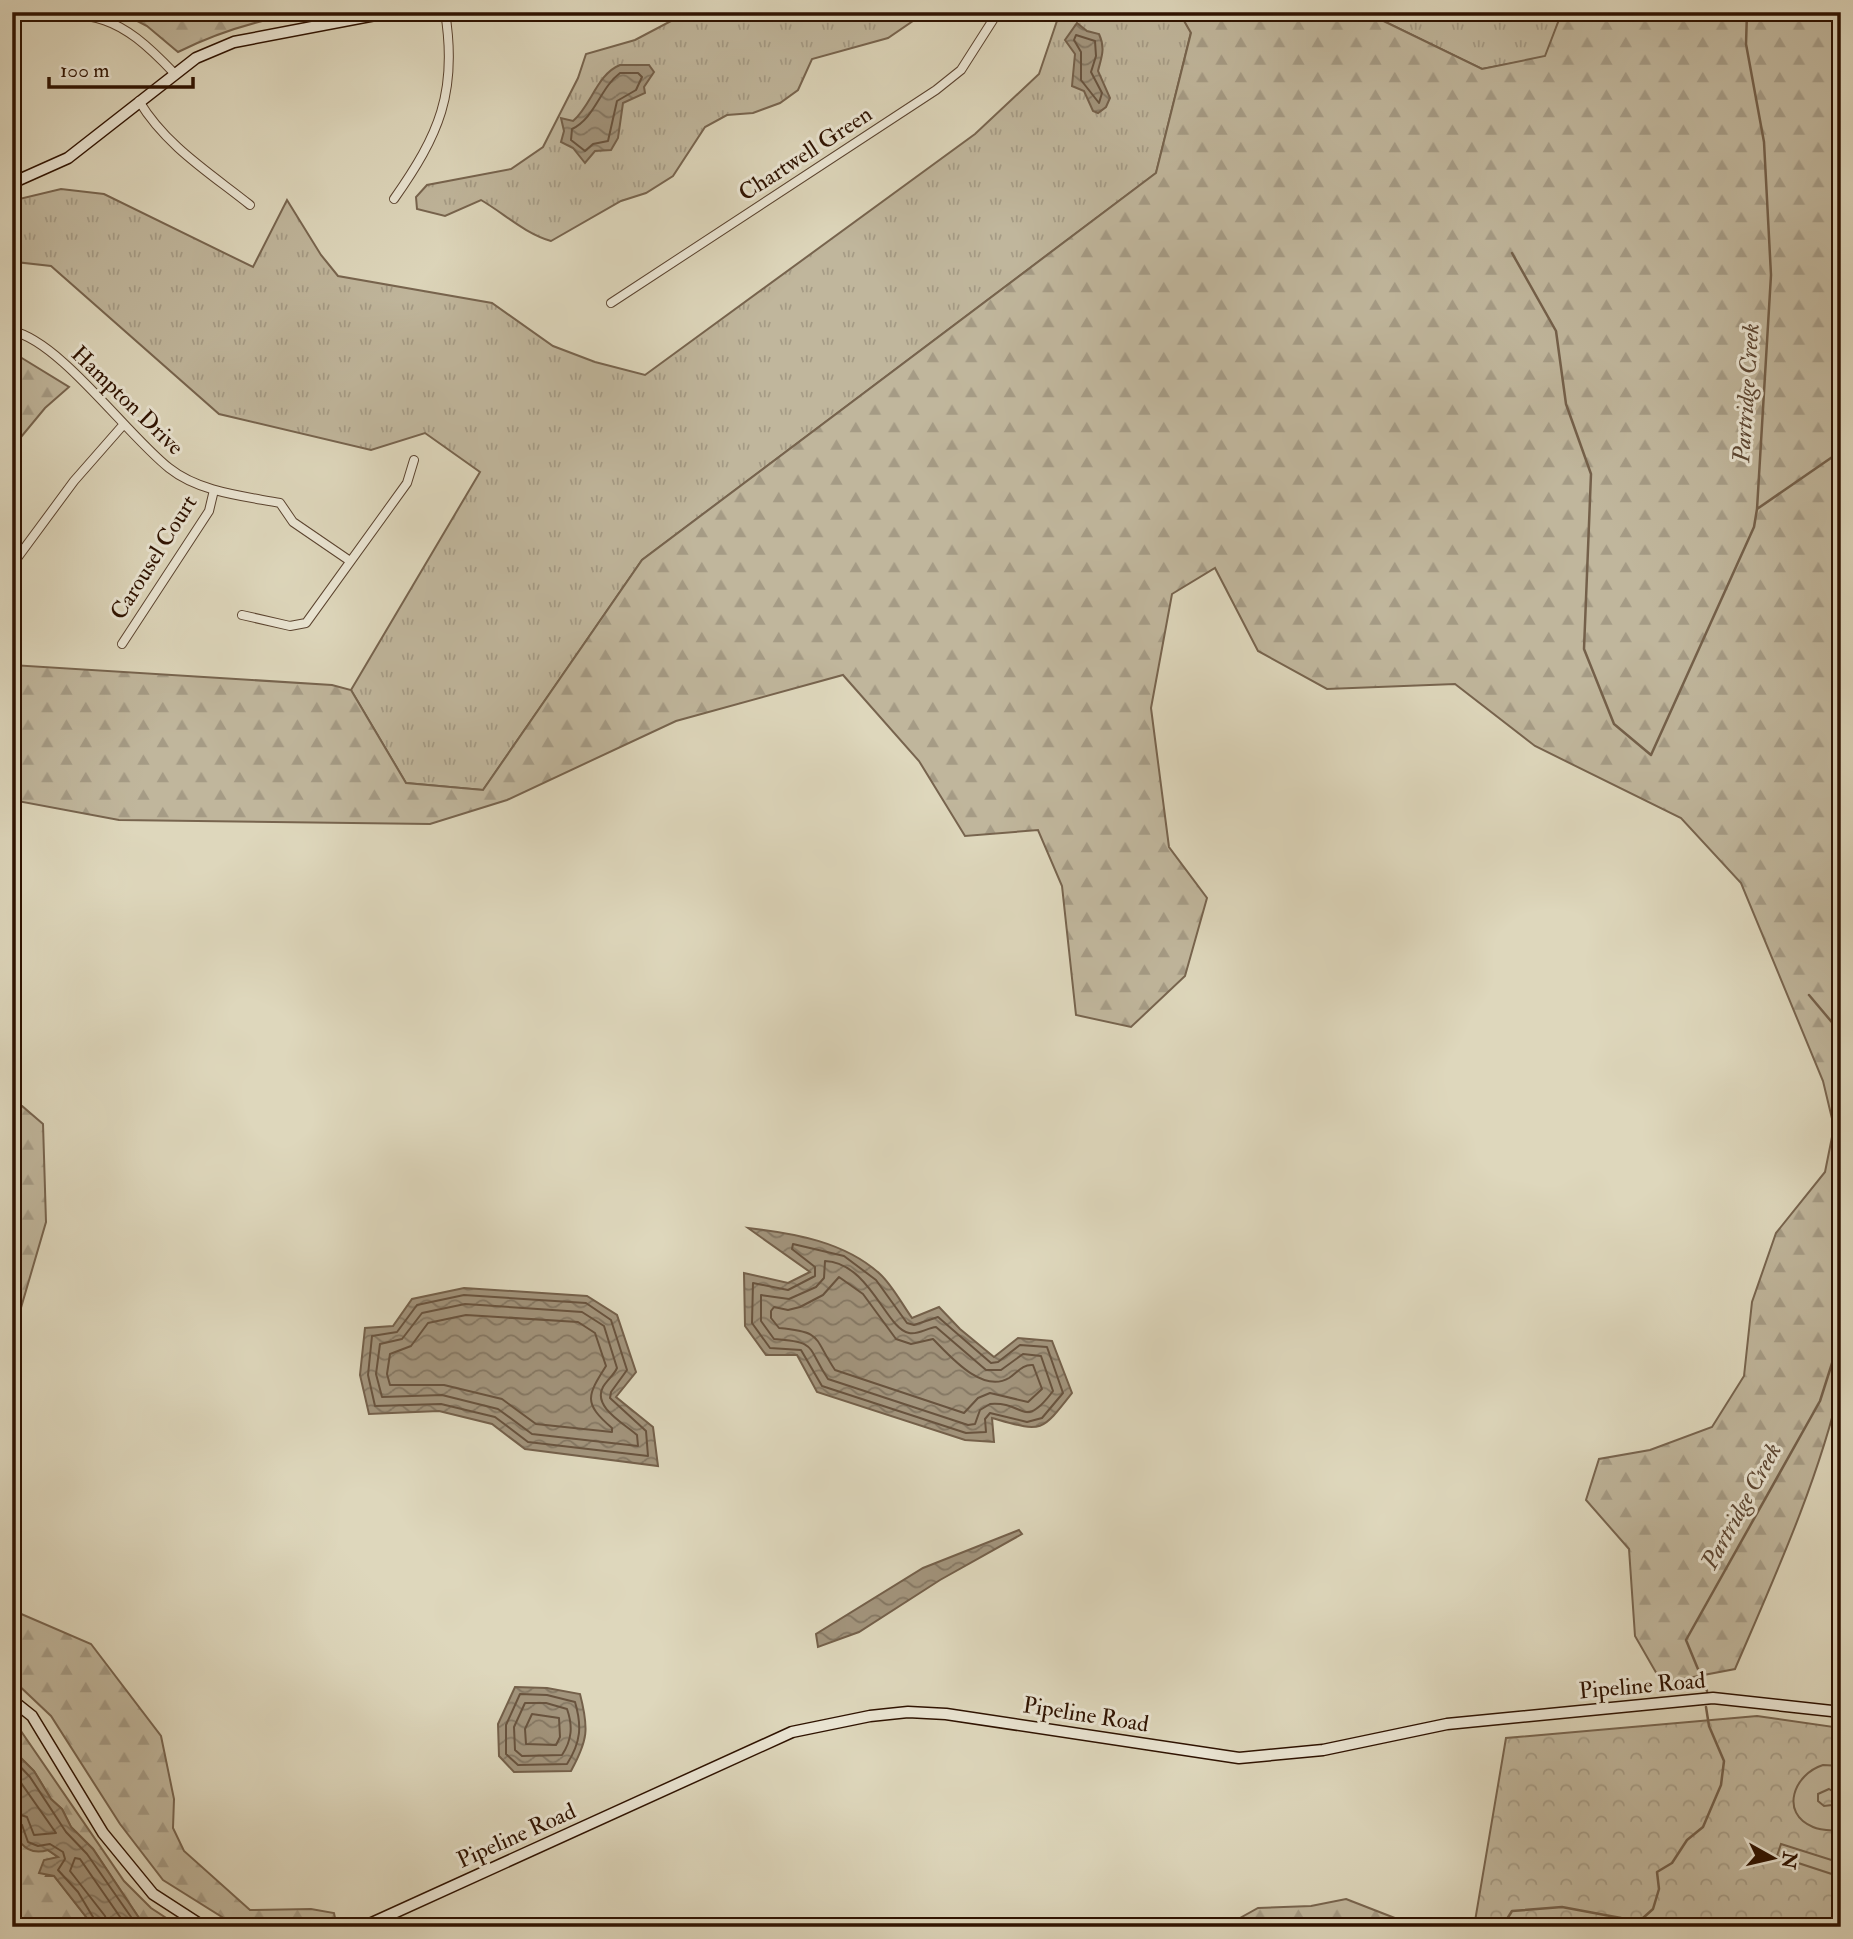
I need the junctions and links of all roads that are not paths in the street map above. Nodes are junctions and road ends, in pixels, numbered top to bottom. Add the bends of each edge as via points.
1 (391, 12) edge
2 (445, 12) edge
3 (998, 12) edge
4 (12, 14) edge
5 (174, 73) junction
6 (139, 101) junction
7 (12, 183) edge
8 (394, 199) dead end
9 (250, 205) dead end
10 (611, 303) dead end
11 (12, 331) edge
12 (124, 424) junction
13 (414, 460) dead end
14 (214, 490) junction
15 (350, 561) junction
16 (12, 565) edge
17 (242, 615) dead end
18 (122, 644) dead end
19 (12, 1700) edge
20 (1841, 1712) edge
21 (204, 1927) edge
22 (363, 1927) edge

1 - 5 street via 234,42
2 - 8 street via 450,42 442,116 426,153
3 - 10 street, Chartwell Green via 961,70 936,90
4 - 5 street via 79,14 109,20 142,40
5 - 6 street
6 - 7 street via 68,158
6 - 9 street via 167,140
11 - 12 street, Hampton Drive via 45,346
12 - 14 street, Hampton Drive via 169,468
12 - 16 street via 74,481
13 - 15 street via 407,483
14 - 15 street, Hampton Drive via 280,503 293,522
14 - 18 street, Carousel Court via 209,511
15 - 17 street via 306,623 290,626
19 - 21 street via 32,1716 103,1833 153,1894
20 - 22 street, Pipeline Road via 1713,1698 1447,1724 1323,1750 1239,1758 946,1714 870,1716 793,1732

